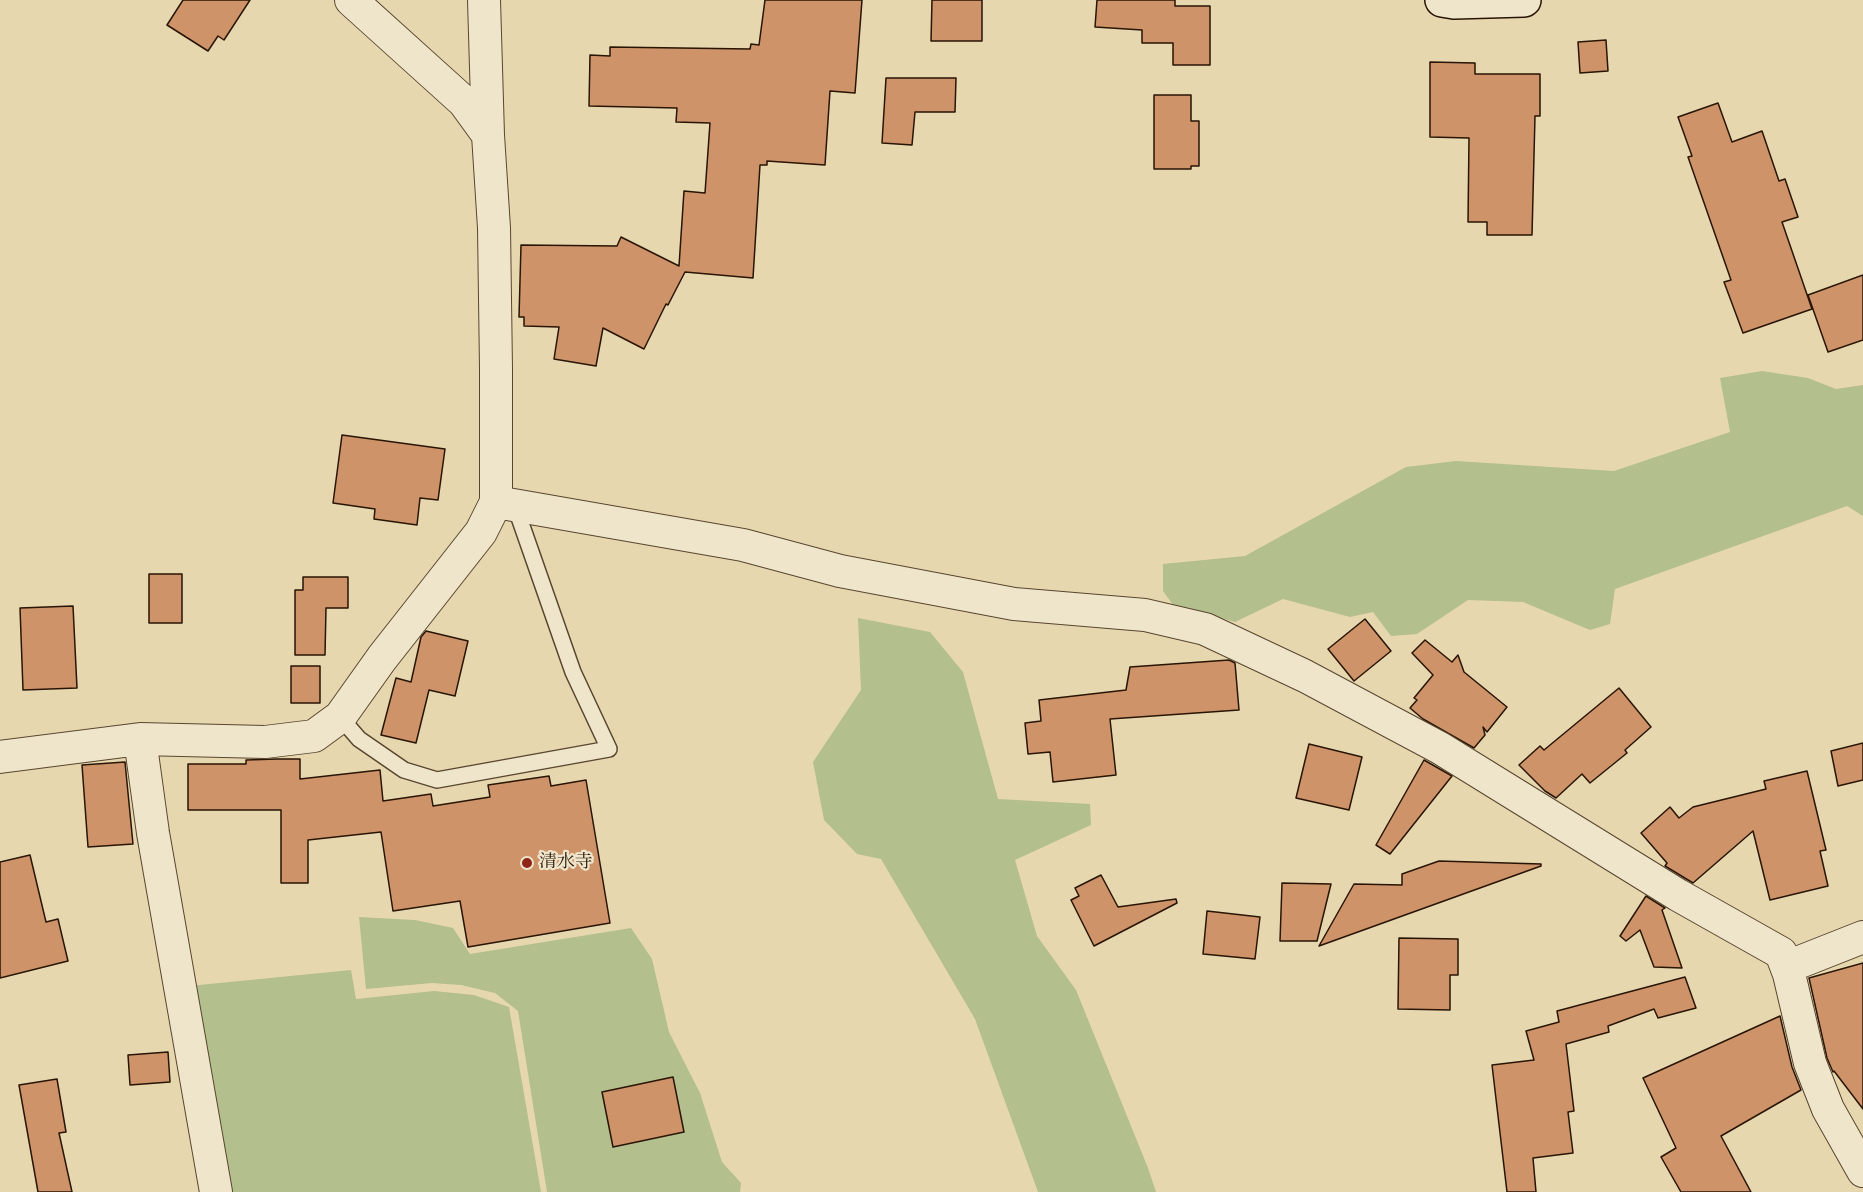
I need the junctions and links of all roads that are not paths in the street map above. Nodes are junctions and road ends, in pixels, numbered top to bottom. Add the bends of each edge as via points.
1 (351, 0) edge
2 (484, 0) edge
3 (1442, 0) edge
4 (1524, 0) edge
5 (488, 135) junction
6 (506, 504) junction
7 (340, 717) junction
8 (140, 739) junction
9 (0, 757) edge
10 (1863, 937) edge
11 (1787, 967) junction
12 (1863, 1171) edge
13 (216, 1192) edge

1 - 5 street via 464,102
2 - 5 street
3 - 4 main road
5 - 6 street via 496,369
6 - 7 street via 382,658
6 - 7 lane via 573,672 609,749 437,780 405,770 359,739
6 - 11 street via 743,545 840,571 1014,604 1145,615 1205,629 1305,676 1440,748 1678,895 1781,953
7 - 8 street via 314,736 265,742
8 - 9 street
8 - 13 street via 154,844
10 - 11 street
11 - 12 street via 1810,1063 1828,1108

